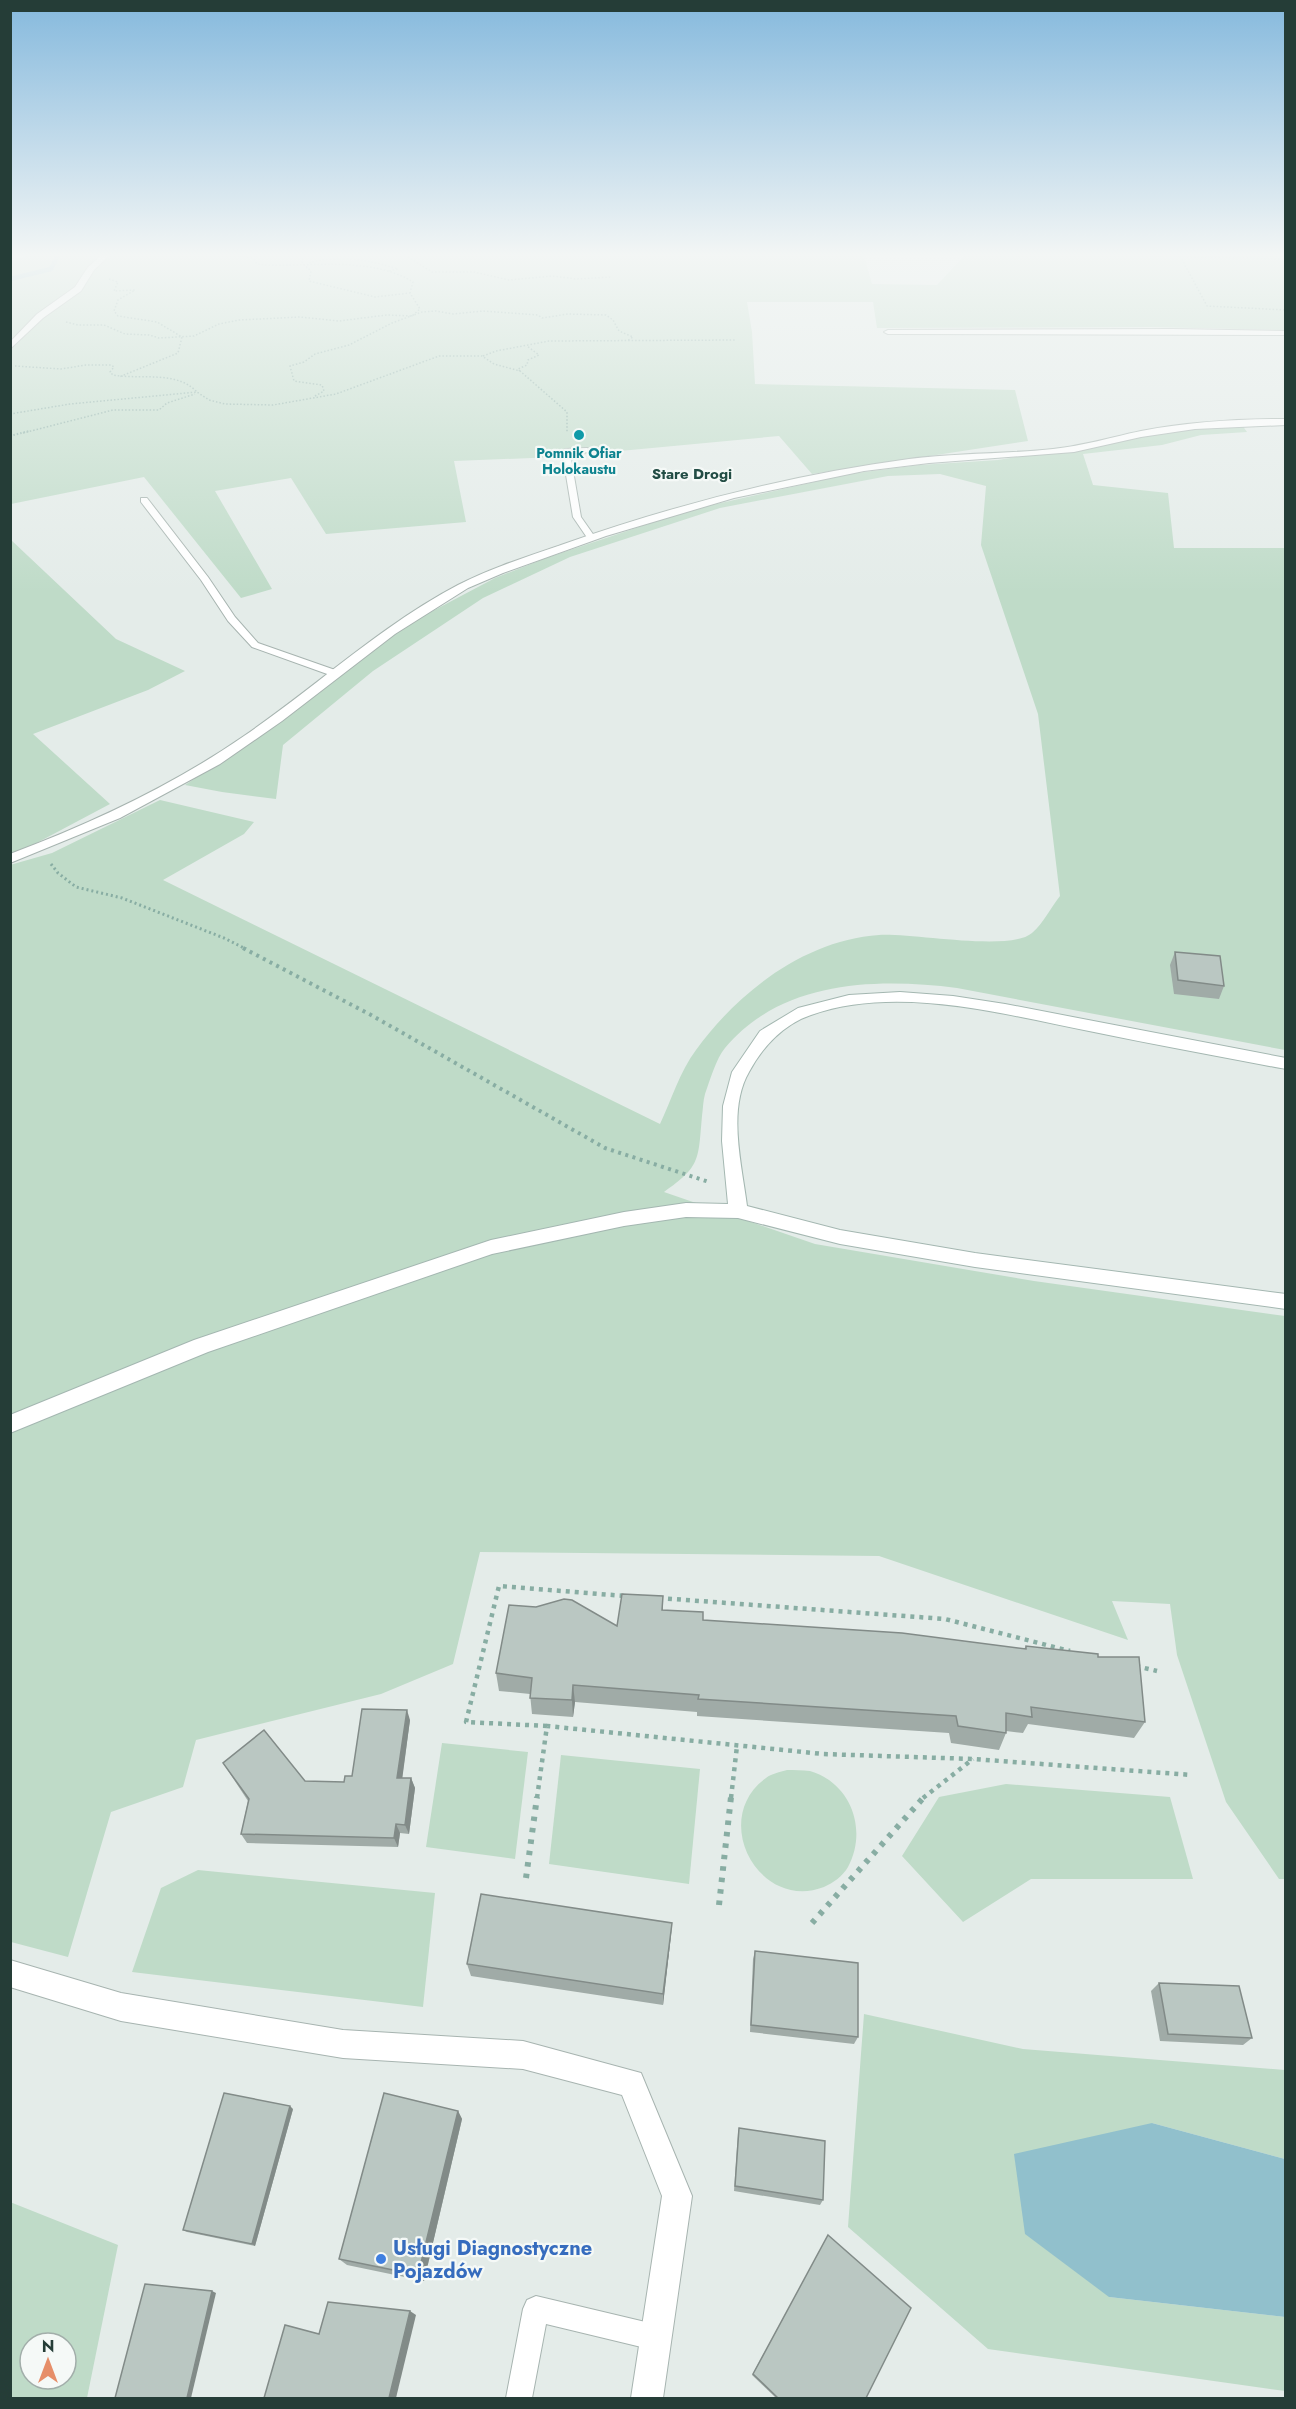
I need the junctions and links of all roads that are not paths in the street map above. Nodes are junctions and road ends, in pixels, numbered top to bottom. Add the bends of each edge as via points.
1 (1286, 422) edge
2 (587, 450) dead end
3 (144, 500) dead end
4 (591, 537) junction
5 (334, 674) junction
6 (10, 859) edge
7 (1286, 1064) edge
8 (738, 1211) junction
9 (1286, 1302) edge
10 (10, 1424) edge
11 (10, 1973) edge
12 (658, 2338) junction
13 (519, 2398) edge
14 (647, 2398) edge

1 - 4 street via 1228,421 1075,449 912,462 846,472 759,489
2 - 4 lane via 566,451 577,517
3 - 5 lane via 231,619 255,645
4 - 5 street via 466,585 409,617
5 - 6 street via 276,720 167,791
7 - 8 street via 920,997 870,997 820,1006 766,1036 741,1070 729,1121
8 - 9 street via 840,1237 975,1260
8 - 10 street via 686,1210 624,1219 491,1247 201,1346
11 - 12 street via 121,2007 343,2044 523,2055 631,2083 677,2196
12 - 13 lane via 536,2309
12 - 14 street

